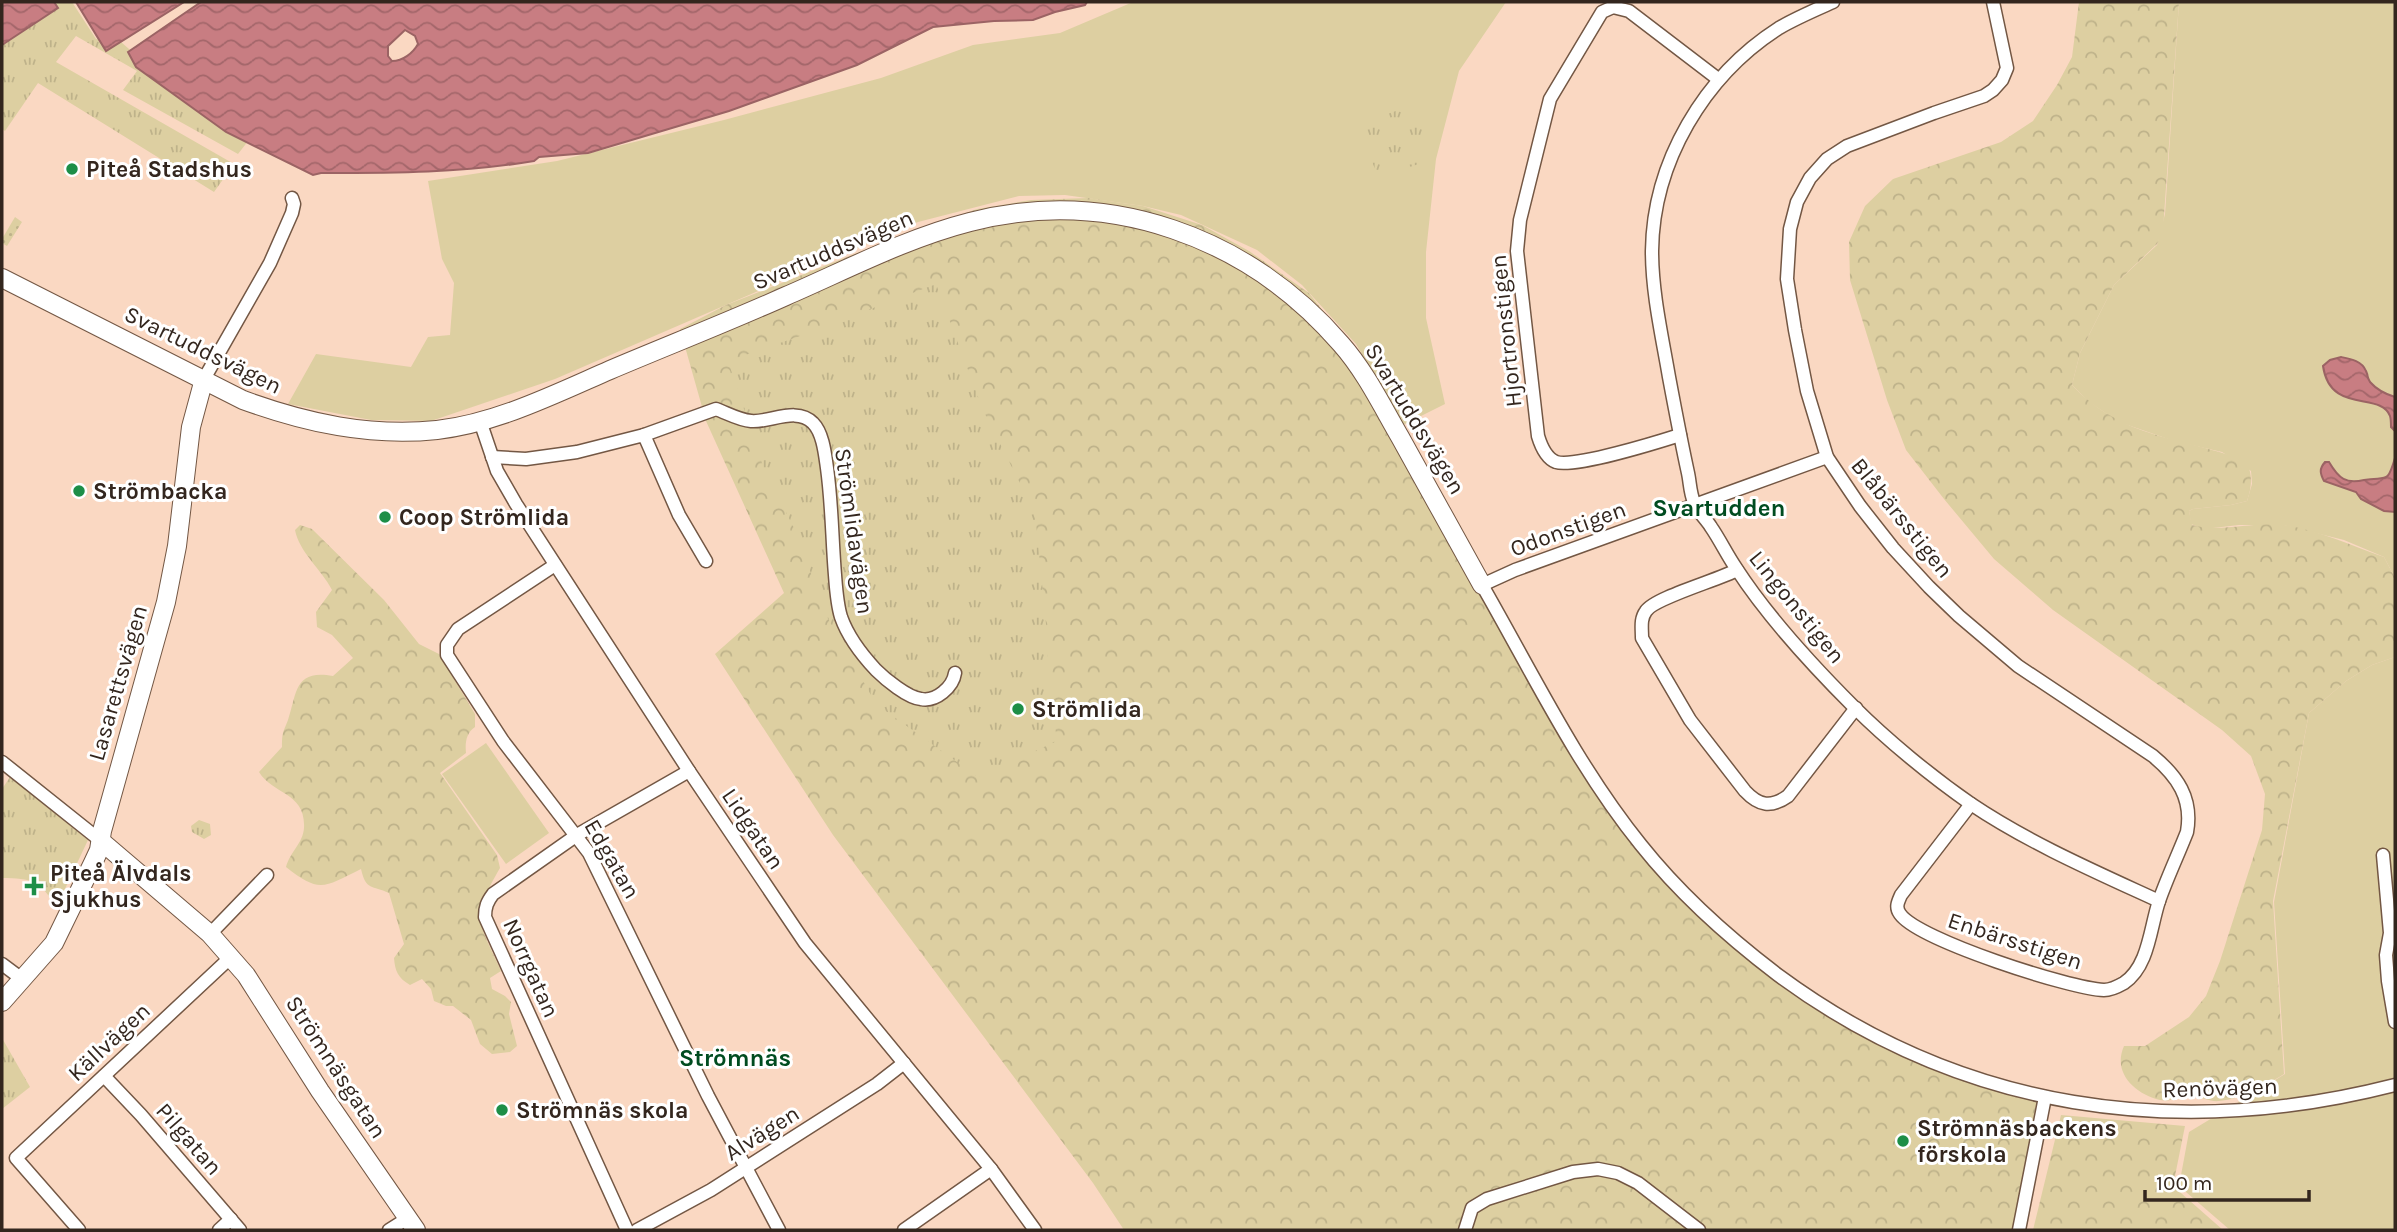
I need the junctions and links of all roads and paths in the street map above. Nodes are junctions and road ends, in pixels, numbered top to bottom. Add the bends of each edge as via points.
1 (1833, 2) edge
2 (1993, 2) edge
3 (1718, 79) junction
4 (292, 198) dead end
5 (2, 278) edge
6 (204, 379) junction
7 (480, 421) junction
8 (644, 435) junction
9 (1680, 435) junction
10 (492, 457) junction
11 (1826, 457) junction
12 (1694, 504) junction
13 (706, 561) dead end
14 (555, 565) junction
15 (1737, 570) junction
16 (1482, 585) junction
17 (955, 673) dead end
18 (1856, 708) junction
19 (2, 762) edge
20 (688, 772) junction
21 (1971, 804) junction
22 (577, 835) junction
23 (101, 841) junction
24 (2383, 855) dead end
25 (267, 875) dead end
26 (2159, 901) junction
27 (210, 934) junction
28 (231, 957) junction
29 (2, 964) edge
30 (22, 979) junction
31 (2, 1002) edge
32 (2395, 1022) edge
33 (904, 1063) junction
34 (104, 1076) junction
35 (2395, 1086) edge
36 (2045, 1097) junction
37 (745, 1167) junction
38 (990, 1169) junction
39 (231, 1219) junction
40 (412, 1224) edge
41 (79, 1230) edge
42 (219, 1230) edge
43 (240, 1230) edge
44 (389, 1230) edge
45 (627, 1230) edge
46 (637, 1230) edge
47 (779, 1230) edge
48 (904, 1230) edge
49 (1035, 1230) edge
50 (1465, 1230) edge
51 (1699, 1230) edge
52 (2018, 1230) edge

1 - 3 street, Lingonstigen via 1779,28
2 - 11 street, Blåbärsstigen via 2007,68 1993,90 1847,146 1826,159 1797,202 1787,279 1807,391
3 - 9 street, Lingonstigen via 1681,136 1653,226 1655,293
3 - 9 street, Hjortronstigen via 1629,11 1613,7 1602,12 1550,99 1520,220 1517,251 1538,436 1548,456 1557,463 1578,461
4 - 6 street via 292,213 270,263
5 - 6 street, Svartuddsvägen
6 - 7 street, Svartuddsvägen via 243,400 327,426 403,432
6 - 23 street, Lasarettsvägen via 191,427 169,591
7 - 10 street, Lidgatan
7 - 16 street, Svartuddsvägen via 562,391 944,229 1017,213 1123,216 1166,227 1236,256 1307,308 1343,346 1377,397
8 - 10 street, Strömlidavägen via 577,452 526,459
8 - 13 street via 679,515
8 - 17 street, Strömlidavägen via 716,409 749,421 788,416 812,421 826,458 836,585 849,635 884,678 915,698 924,700 944,691
9 - 12 street, Lingonstigen
10 - 14 street, Lidgatan
11 - 12 street, Odonstigen
11 - 26 street, Blåbärsstigen via 1893,548 1959,616 2018,666 2173,773 2189,820
12 - 15 street, Lingonstigen
12 - 16 street, Odonstigen
14 - 20 street, Lidgatan
14 - 22 street, Edgatan via 458,629 447,645 447,655 503,741
15 - 18 street, Lingonstigen via 1784,630
15 - 18 street via 1656,602 1641,622 1642,638 1690,720 1745,791 1764,805 1775,805 1788,796
16 - 36 street, Svartuddsvägen via 1614,810 1711,920 1791,984 1884,1041 1941,1066
18 - 21 street, Lingonstigen
19 - 23 street, Strömnäsgatan
20 - 22 street, Norrgatan
20 - 33 street, Lidgatan via 805,943
21 - 26 street, Lingonstigen via 2056,852
21 - 26 street, Enbärsstigen via 1897,905 1898,913 1908,922 1941,942 2035,974 2113,989 2136,970
22 - 37 street, Edgatan via 606,883
22 - 45 street, Norrgatan via 493,894 485,917
23 - 27 street, Strömnäsgatan
23 - 30 street, Lasarettsvägen via 64,924
24 - 32 street via 2390,933 2386,955
25 - 27 street
27 - 28 street, Strömnäsgatan
28 - 34 street, Källvägen
28 - 40 street, Strömnäsgatan via 259,992 320,1091
29 - 30 street
30 - 31 street, Lasarettsvägen
33 - 37 street, Alvägen
33 - 38 street, Lidgatan
34 - 39 street, Pilgatan
34 - 41 street, Källvägen via 16,1158
35 - 36 street, Renövägen via 2301,1106 2211,1112 2125,1110
36 - 52 street
37 - 46 street, Alvägen
37 - 47 street, Edgatan
38 - 48 street
38 - 49 street, Lidgatan
39 - 42 street
39 - 43 street, Pilgatan
40 - 44 street
50 - 51 street via 1472,1208 1487,1199 1573,1172 1598,1169 1638,1182

